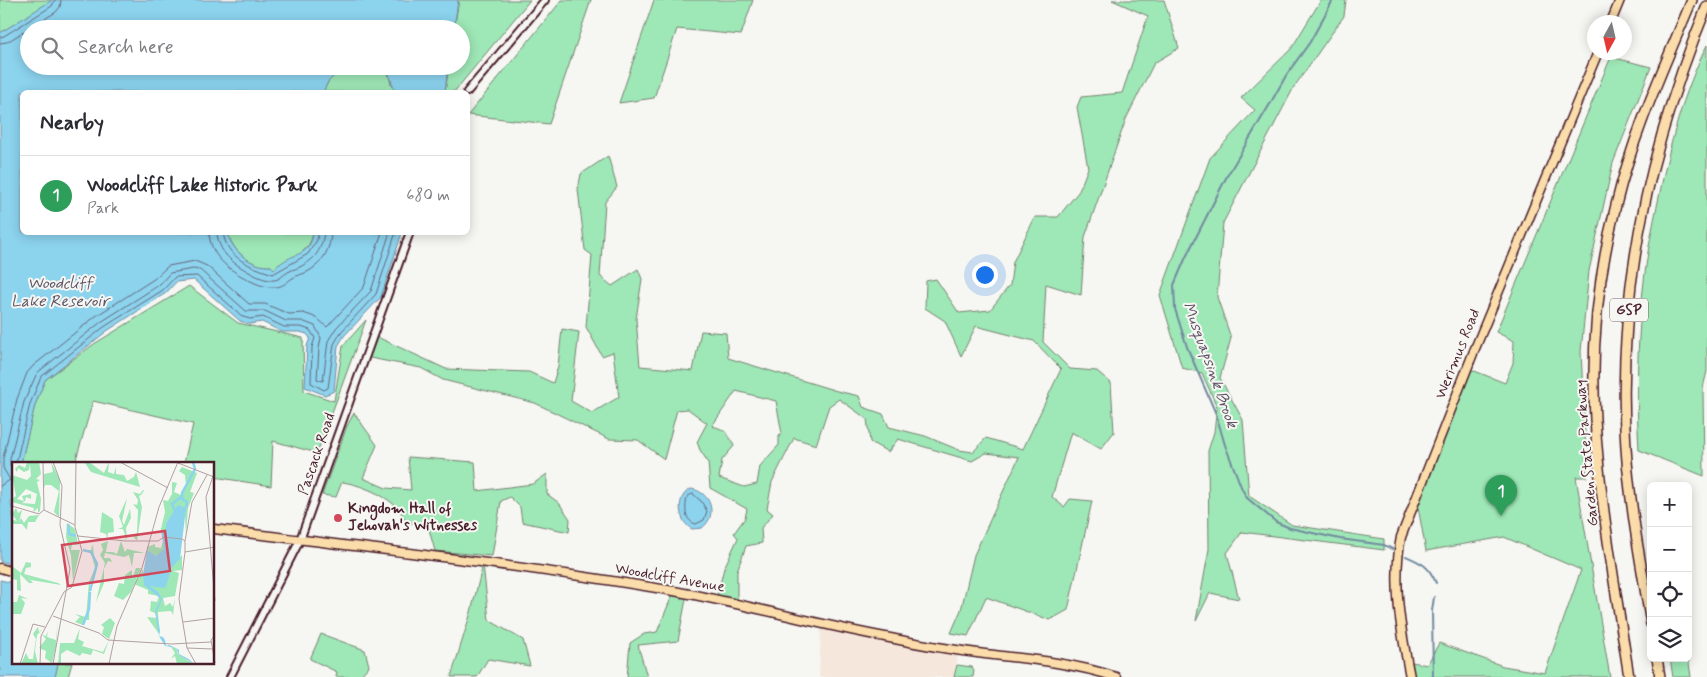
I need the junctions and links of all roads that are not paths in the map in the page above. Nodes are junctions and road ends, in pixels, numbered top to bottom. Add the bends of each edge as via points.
1 (545, 0) edge
2 (1620, 0) edge
3 (1692, 0) edge
4 (1707, 6) edge
5 (1613, 15) edge
6 (1595, 60) edge
7 (469, 90) edge
8 (409, 235) edge
9 (215, 529) edge
10 (300, 540) junction
11 (1650, 617) edge
12 (1658, 662) edge
13 (230, 677) edge
14 (1116, 677) edge
15 (1410, 677) edge
16 (1629, 677) edge
17 (1660, 677) edge

1 - 7 street
2 - 5 main road
3 - 16 highway, Garden State Parkway / GSP via 1624,176 1609,235 1599,296 1595,418
4 - 11 highway, GSP via 1675,89 1650,177 1627,327 1624,387 1626,448 1633,518
6 - 15 main road, Werimus Road via 1401,537 1396,591
8 - 10 street, Pascack Road
9 - 10 main road, Woodcliff Avenue
10 - 13 street, Pascack Road
10 - 14 main road, Woodcliff Avenue via 674,591 906,641 1054,662
12 - 17 highway

